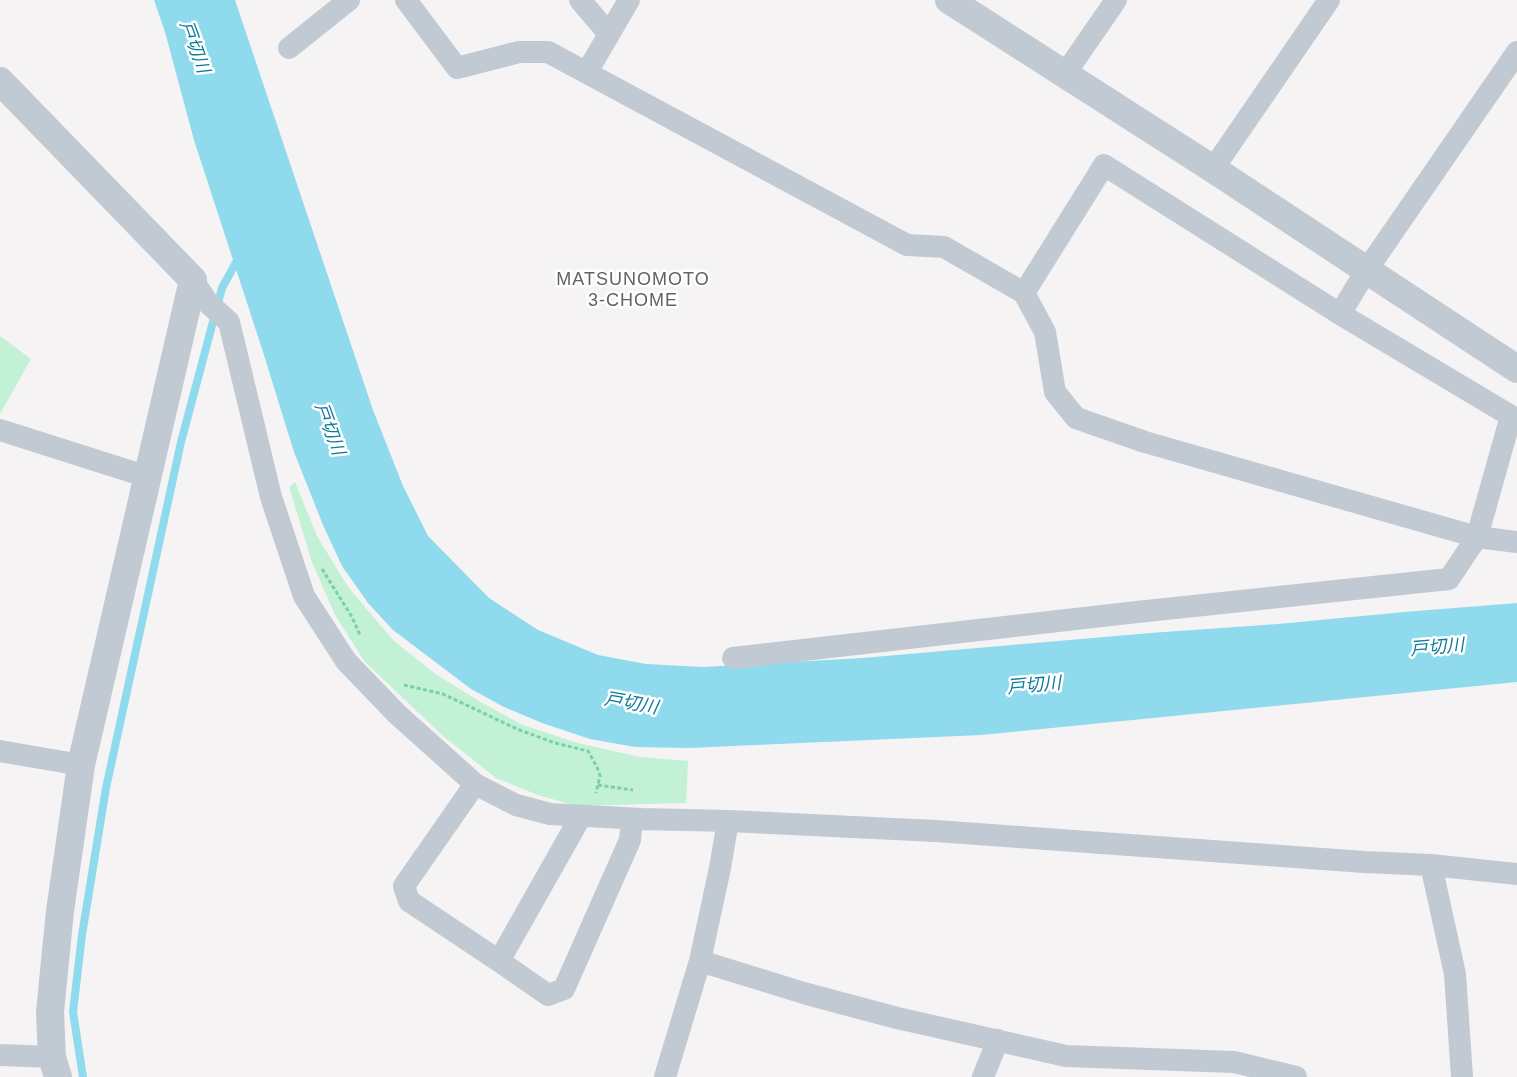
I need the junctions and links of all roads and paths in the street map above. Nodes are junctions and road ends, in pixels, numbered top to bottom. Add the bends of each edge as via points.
1 (349, 0) edge
2 (406, 0) edge
3 (580, 0) edge
4 (629, 0) edge
5 (948, 0) edge
6 (1116, 0) edge
7 (1329, 0) edge
8 (609, 34) junction
9 (288, 48) dead end
10 (1517, 52) edge
11 (587, 72) junction
12 (1065, 74) junction
13 (0, 81) edge
14 (1213, 169) junction
15 (1366, 271) junction
16 (193, 280) junction
17 (1024, 294) junction
18 (1340, 314) junction
19 (1517, 369) edge
20 (1, 435) edge
21 (148, 477) junction
22 (1477, 537) junction
23 (1517, 542) edge
24 (733, 658) dead end
25 (374, 690) junction
26 (0, 751) edge
27 (81, 765) junction
28 (475, 784) junction
29 (598, 785) junction
30 (633, 790) dead end
31 (581, 816) junction
32 (632, 819) junction
33 (728, 821) junction
34 (1431, 865) junction
35 (1517, 874) edge
36 (499, 961) junction
37 (700, 961) junction
38 (998, 1040) junction
39 (0, 1055) edge
40 (55, 1067) edge
41 (665, 1077) edge
42 (983, 1077) edge
43 (1296, 1077) edge
44 (1462, 1077) edge

1 - 9 street
2 - 11 street via 457,68 519,52 548,52
3 - 8 street
4 - 8 street
5 - 12 street
6 - 12 street
7 - 14 street
8 - 11 street
10 - 15 street
11 - 17 street via 907,245 944,247
12 - 14 street
13 - 16 street
14 - 15 street
15 - 18 street
15 - 19 street
16 - 21 street
16 - 25 street via 208,303 229,322 271,497 304,596 346,661
17 - 18 street via 1104,165
17 - 22 street via 1046,332 1055,392 1076,418 1145,442
18 - 22 street via 1511,416
20 - 21 street
21 - 27 street
22 - 23 street
22 - 24 street via 1449,579
25 - 28 street
25 - 29 path via 394,684 444,694 517,729 588,751 600,776
26 - 27 street
27 - 40 street via 50,1002
28 - 31 street via 516,805 550,814
28 - 36 street via 404,886 409,901
29 - 30 path
29 - 31 path via 593,800
31 - 32 street
31 - 36 street
32 - 33 street
32 - 36 street via 630,840 564,988 548,995
33 - 34 street via 936,831
33 - 37 street
34 - 35 street
34 - 44 street via 1455,974
37 - 38 street via 807,994
37 - 41 street
38 - 42 street
38 - 43 street via 1066,1056 1234,1062
39 - 40 street

